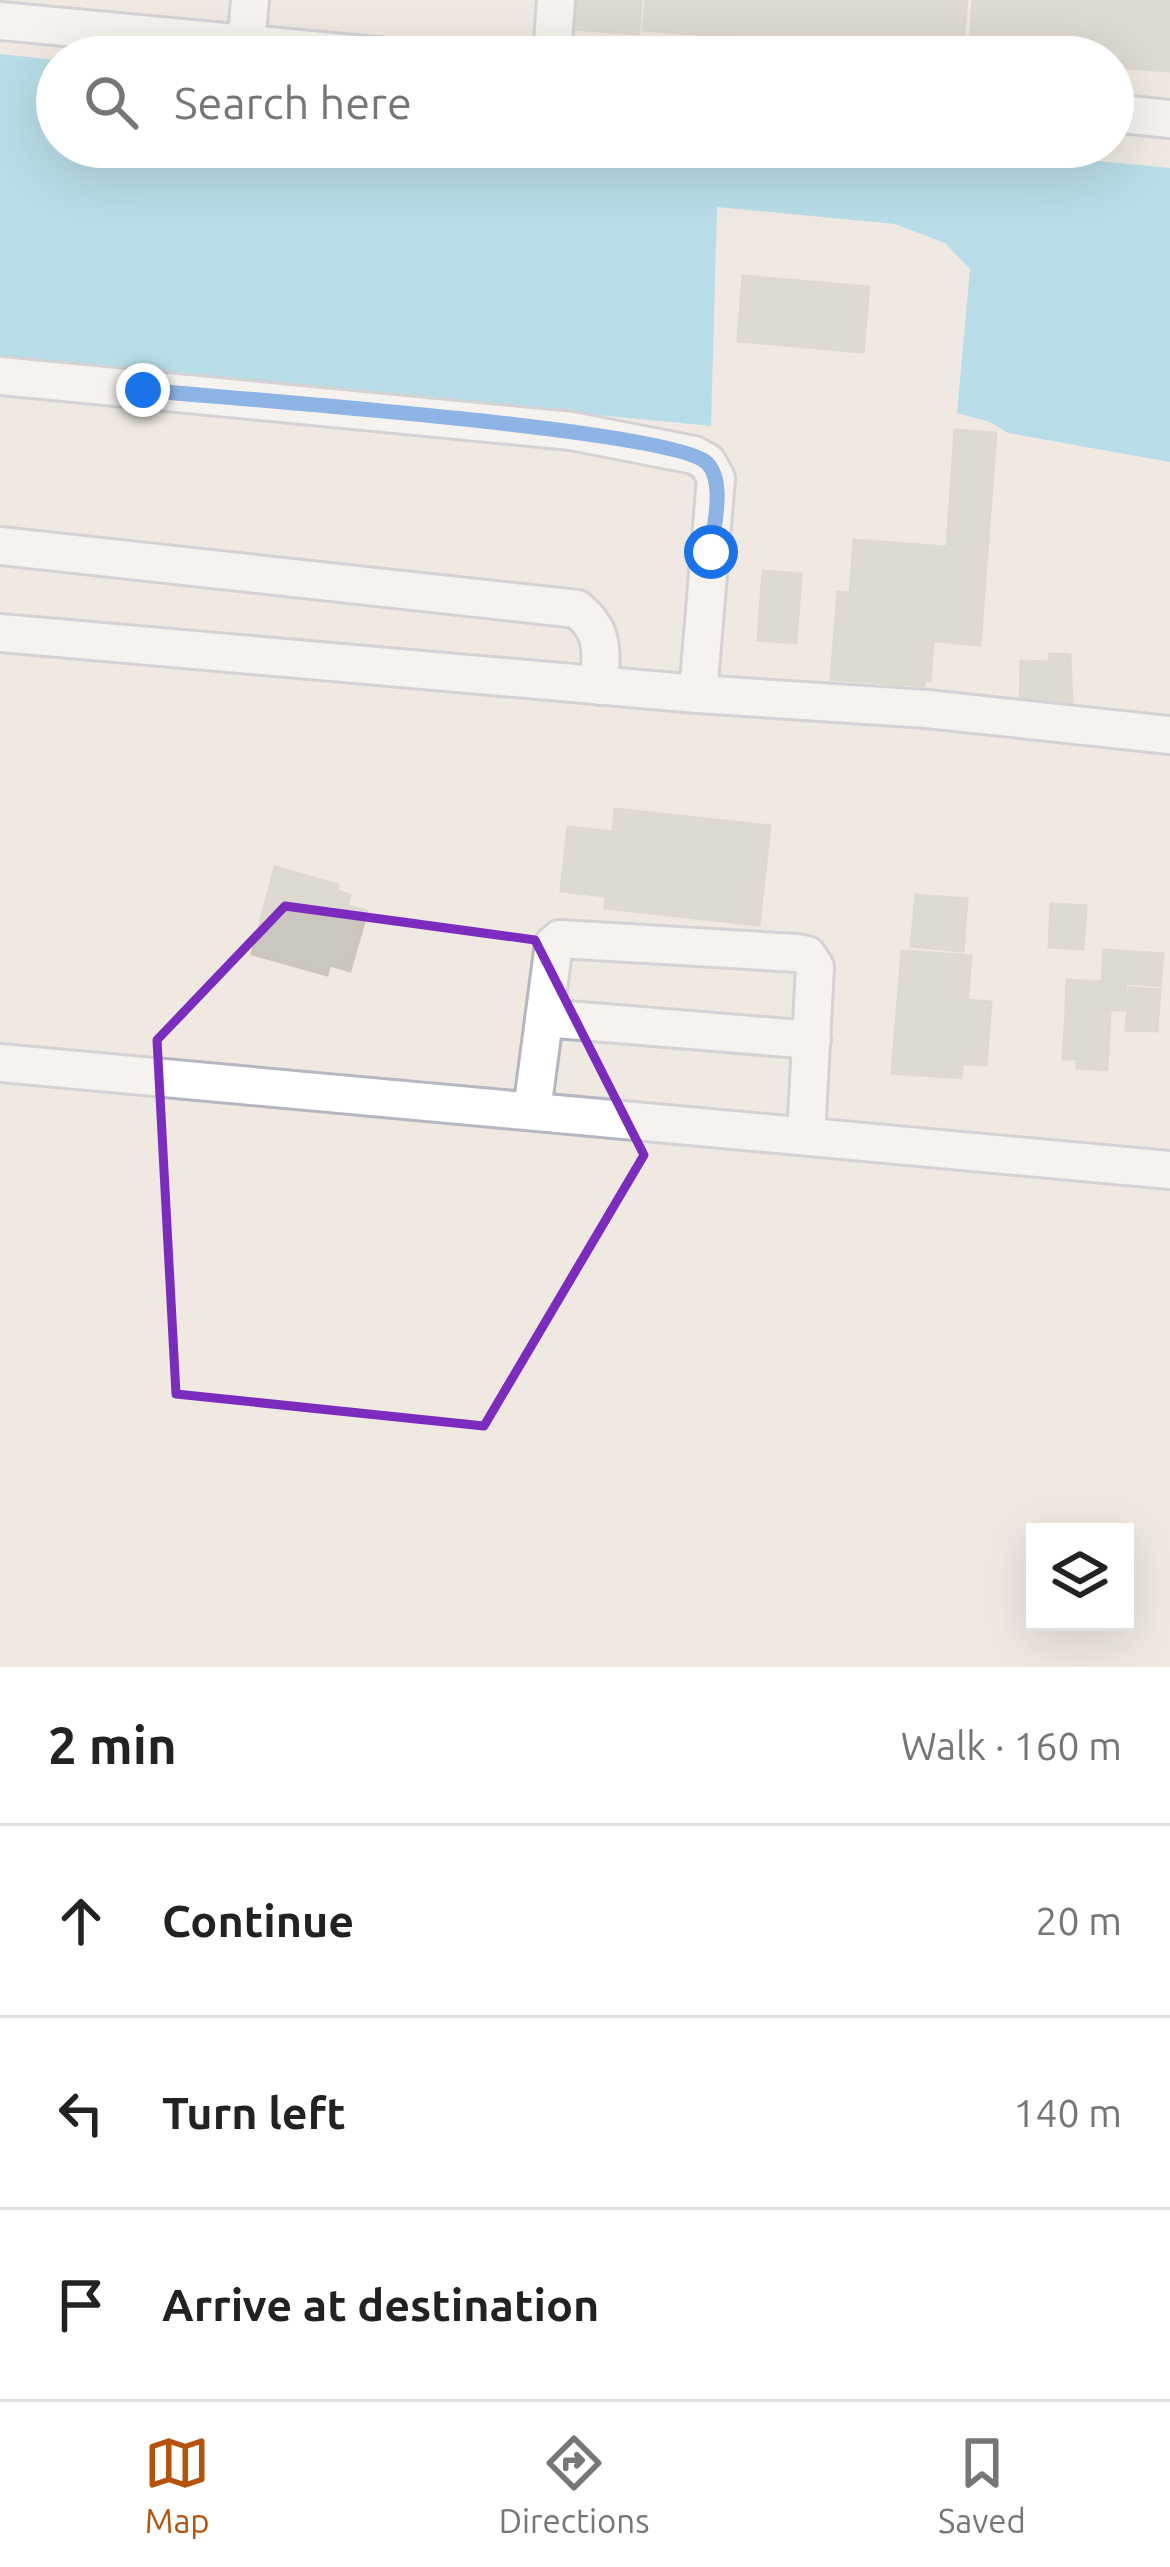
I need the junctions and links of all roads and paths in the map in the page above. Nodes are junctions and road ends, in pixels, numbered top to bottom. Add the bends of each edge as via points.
1 (250, 0) edge
2 (556, 0) edge
3 (0, 21) edge
4 (154, 36) edge
5 (247, 36) edge
6 (553, 36) edge
7 (1134, 115) edge
8 (1170, 118) edge
9 (0, 376) edge
10 (0, 547) edge
11 (0, 633) edge
12 (600, 686) junction
13 (698, 694) junction
14 (1170, 735) edge
15 (544, 1018) junction
16 (812, 1040) junction
17 (0, 1063) edge
18 (532, 1111) junction
19 (806, 1136) junction
20 (1170, 1170) edge

1 - 5 lane
2 - 6 lane
3 - 4 lane
7 - 8 lane
9 - 13 lane via 572,431 694,455 716,478
10 - 12 lane via 577,609 595,623
11 - 12 lane
12 - 13 lane
13 - 14 lane
15 - 16 lane
15 - 16 lane via 560,939 797,952 815,967
15 - 18 lane
16 - 19 lane
17 - 18 lane
18 - 19 lane
19 - 20 lane

